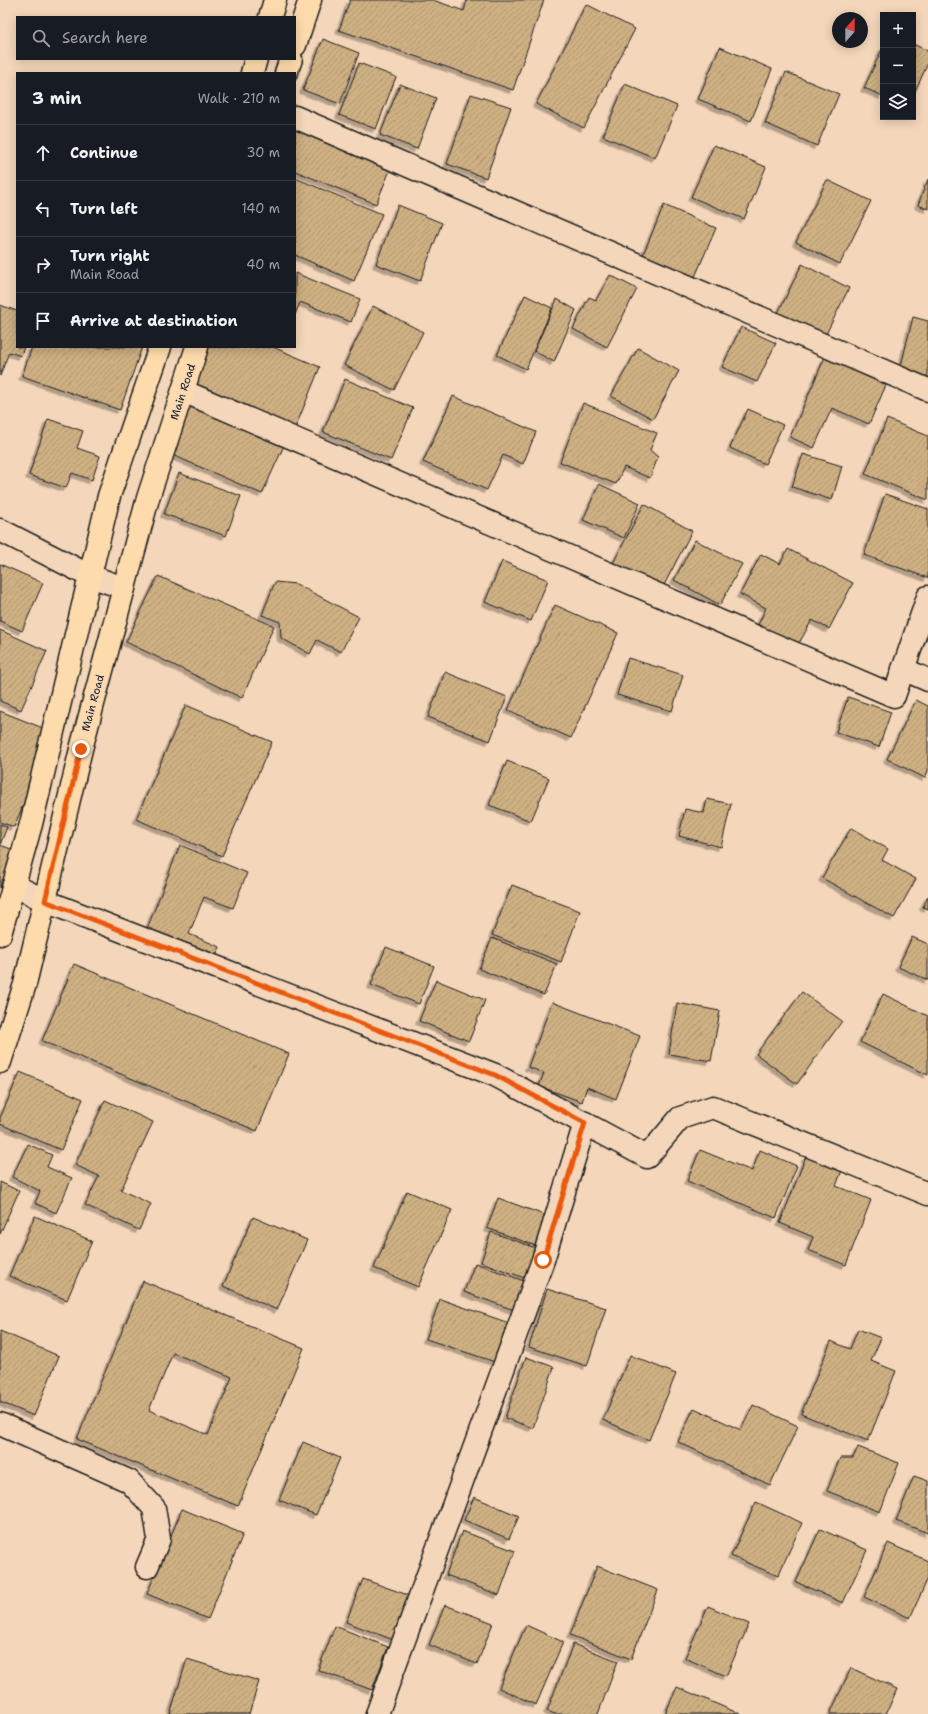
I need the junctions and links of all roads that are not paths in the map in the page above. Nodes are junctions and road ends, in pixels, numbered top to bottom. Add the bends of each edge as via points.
1 (275, 0) edge
2 (310, 0) edge
3 (270, 16) edge
4 (296, 43) edge
5 (256, 60) edge
6 (291, 60) edge
7 (252, 72) edge
8 (286, 72) edge
9 (296, 117) edge
10 (160, 348) edge
11 (197, 348) edge
12 (928, 390) edge
13 (183, 391) junction
14 (0, 530) edge
15 (90, 576) junction
16 (124, 588) junction
17 (928, 597) edge
18 (903, 670) junction
19 (928, 680) edge
20 (14, 884) junction
21 (45, 901) junction
22 (0, 934) edge
23 (0, 1062) edge
24 (585, 1123) junction
25 (928, 1194) edge
26 (0, 1424) edge
27 (148, 1567) dead end
28 (377, 1714) edge

1 - 3 main road
2 - 4 main road
5 - 7 main road
6 - 8 main road
9 - 12 street
10 - 15 main road via 109,496
11 - 13 main road, Main Road
13 - 16 main road, Main Road via 148,498
13 - 18 street via 894,696
14 - 15 street
15 - 16 street
15 - 20 main road via 31,824
16 - 21 main road, Main Road via 81,749
17 - 18 street
18 - 19 street
20 - 21 street
20 - 22 main road
21 - 23 main road, Main Road via 25,984
21 - 24 street via 495,1075
24 - 25 street via 646,1157 680,1118 713,1107
24 - 28 street via 543,1260
26 - 27 street via 129,1481 154,1508 159,1539

